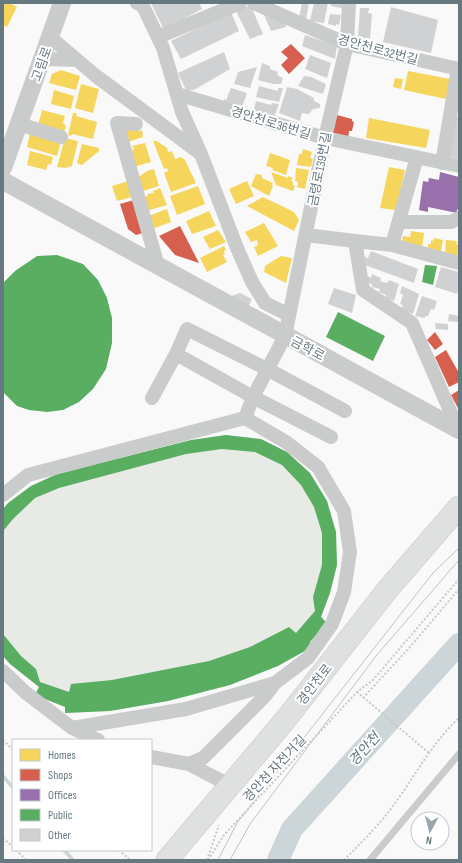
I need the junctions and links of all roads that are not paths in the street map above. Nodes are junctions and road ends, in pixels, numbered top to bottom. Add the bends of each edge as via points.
1 (62, 3) edge
2 (240, 3) edge
3 (254, 3) edge
4 (349, 3) edge
5 (141, 4) edge
6 (50, 37) junction
7 (158, 38) junction
8 (348, 44) junction
9 (42, 59) junction
10 (77, 60) junction
11 (458, 69) edge
12 (177, 94) junction
13 (19, 124) junction
14 (136, 124) dead end
15 (61, 137) dead end
16 (325, 138) junction
17 (201, 154) junction
18 (417, 157) junction
19 (442, 162) junction
20 (459, 166) edge
21 (3, 168) edge
22 (3, 181) edge
23 (459, 218) edge
24 (399, 222) junction
25 (306, 235) junction
26 (355, 241) junction
27 (392, 245) junction
28 (459, 263) edge
29 (158, 266) junction
30 (290, 315) junction
31 (285, 336) junction
32 (176, 354) junction
33 (267, 369) junction
34 (253, 397) junction
35 (152, 398) dead end
36 (345, 412) dead end
37 (245, 418) junction
38 (459, 429) edge
39 (330, 437) dead end
40 (3, 495) edge
41 (459, 507) edge
42 (3, 671) edge
43 (275, 683) junction
44 (72, 728) junction
45 (96, 739) edge
46 (459, 754) edge
47 (152, 757) edge
48 (189, 764) junction
49 (229, 785) junction
50 (167, 860) edge
51 (370, 860) edge

1 - 6 street, 고림로
2 - 7 street
3 - 8 street, 경안천로32번길
4 - 8 street, 금령로139번길
5 - 7 street
6 - 9 street, 고림로
6 - 10 street
7 - 12 street
8 - 11 street, 경안천로32번길
8 - 16 street, 금령로139번길
9 - 10 street
9 - 13 street, 고림로
10 - 17 street
11 - 19 street
12 - 16 street, 경안천로36번길
12 - 17 street via 182,112
13 - 15 street
13 - 21 street, 고림로
14 - 29 street via 117,123
16 - 18 street, 경안천로36번길
16 - 25 street, 금령로139번길
17 - 30 street via 252,282 265,303
18 - 19 street, 경안천로36번길
18 - 24 street
19 - 20 street, 경안천로36번길
22 - 29 street, 금학로
23 - 24 street via 451,222
24 - 27 street
25 - 26 street
25 - 30 street, 금령로139번길
26 - 27 street
26 - 38 street via 363,290 412,323
27 - 28 street
29 - 31 street, 금학로
30 - 31 street, 금령로139번길
31 - 33 street, 금령로139번길
31 - 38 street, 금학로
32 - 33 street via 187,329
32 - 34 street
32 - 35 street
33 - 34 street, 금령로139번길
33 - 36 street
34 - 37 street, 금령로139번길
34 - 39 street
37 - 40 street via 28,475
37 - 43 street via 286,442 318,466 344,511 350,552 344,592 332,624 308,658
41 - 49 main road, 경안천로 via 388,589 286,719
42 - 44 street via 26,694
43 - 44 street via 186,709
43 - 48 street via 203,758
44 - 45 street
46 - 51 lane
47 - 48 street
48 - 49 street
49 - 50 main road, 경안천로

